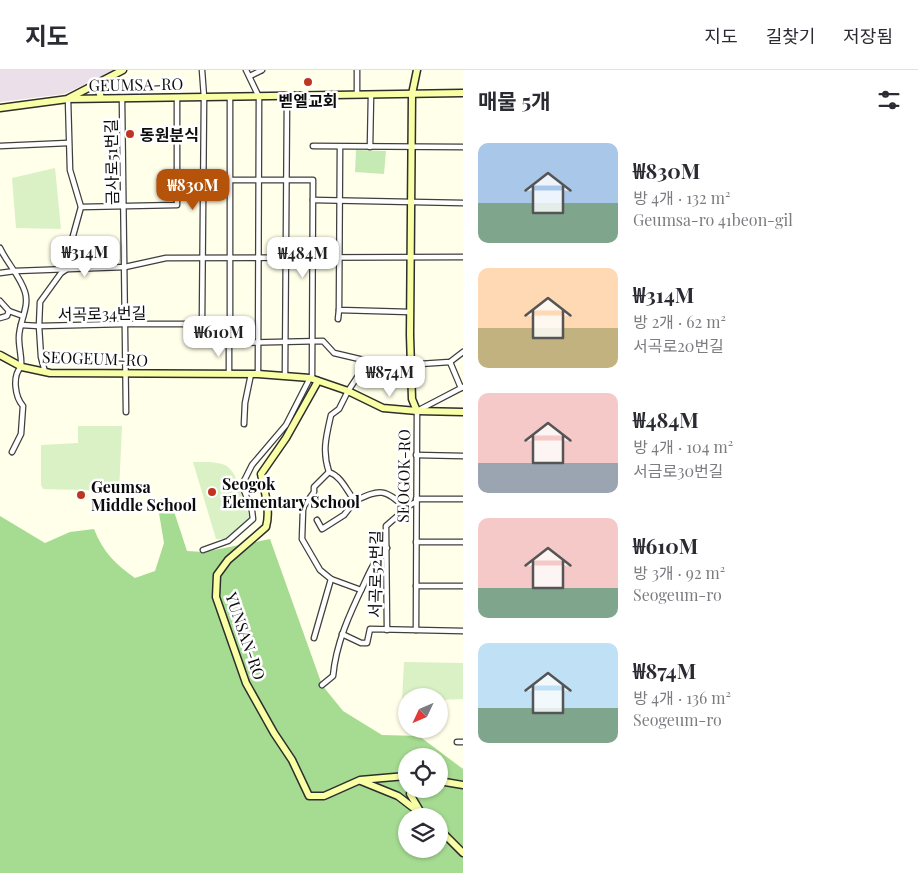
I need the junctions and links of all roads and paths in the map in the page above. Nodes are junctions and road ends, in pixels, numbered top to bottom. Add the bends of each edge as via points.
1 (123, 70) edge
2 (202, 70) edge
3 (246, 70) edge
4 (262, 70) edge
5 (357, 70) edge
6 (417, 70) edge
7 (250, 76) junction
8 (97, 84) junction
9 (463, 93) edge
10 (412, 94) junction
11 (371, 95) junction
12 (357, 96) junction
13 (204, 97) junction
14 (230, 97) junction
15 (260, 97) junction
16 (287, 97) junction
17 (101, 98) junction
18 (122, 98) junction
19 (177, 98) junction
20 (68, 99) junction
21 (0, 108) edge
22 (68, 143) junction
23 (0, 146) edge
24 (313, 146) dead end
25 (340, 146) junction
26 (370, 147) junction
27 (412, 147) junction
28 (463, 147) edge
29 (178, 180) junction
30 (203, 180) junction
31 (230, 180) junction
32 (259, 180) junction
33 (286, 180) junction
34 (313, 200) junction
35 (339, 201) junction
36 (411, 203) junction
37 (463, 203) edge
38 (124, 206) junction
39 (81, 207) junction
40 (0, 248) edge
41 (411, 257) junction
42 (463, 257) edge
43 (202, 258) junction
44 (230, 258) junction
45 (259, 258) junction
46 (285, 258) junction
47 (313, 258) junction
48 (339, 258) junction
49 (125, 267) junction
50 (67, 269) junction
51 (15, 270) junction
52 (0, 273) edge
53 (0, 301) edge
54 (339, 310) junction
55 (10, 311) junction
56 (410, 312) junction
57 (23, 316) junction
58 (0, 318) edge
59 (338, 319) dead end
60 (125, 324) junction
61 (202, 324) junction
62 (21, 325) junction
63 (39, 326) junction
64 (230, 341) junction
65 (312, 341) junction
66 (258, 342) junction
67 (285, 342) junction
68 (463, 352) edge
69 (0, 355) edge
70 (368, 361) junction
71 (450, 362) junction
72 (411, 365) junction
73 (21, 367) junction
74 (45, 372) junction
75 (126, 374) junction
76 (229, 374) junction
77 (255, 374) junction
78 (285, 376) junction
79 (313, 379) junction
80 (462, 387) edge
81 (348, 391) junction
82 (417, 411) junction
83 (126, 412) dead end
84 (463, 412) edge
85 (244, 424) dead end
86 (12, 452) dead end
87 (416, 455) junction
88 (463, 456) edge
89 (329, 472) junction
90 (463, 499) edge
91 (354, 501) junction
92 (416, 501) junction
93 (406, 509) junction
94 (317, 520) dead end
95 (416, 542) junction
96 (463, 542) edge
97 (387, 548) junction
98 (203, 550) dead end
99 (331, 579) junction
100 (416, 586) junction
101 (463, 586) edge
102 (361, 590) junction
103 (387, 630) junction
104 (416, 630) junction
105 (463, 631) edge
106 (342, 634) junction
107 (314, 638) dead end
108 (322, 685) dead end
109 (457, 742) dead end
110 (463, 742) edge
111 (398, 777) edge
112 (360, 780) junction
113 (448, 783) edge
114 (463, 785) edge
115 (414, 808) edge
116 (448, 837) edge
117 (463, 852) edge

1 - 8 street, GEUMSA-RO
2 - 13 street, GEUMSA-RO
3 - 7 street
4 - 7 street
5 - 12 street
6 - 10 street, SEOGOK-RO
7 - 15 street
8 - 17 street
8 - 20 street, GEUMSA-RO
9 - 10 street, GEUMSA-RO
10 - 11 street, GEUMSA-RO
10 - 27 street, SEOGOK-RO
11 - 12 street, GEUMSA-RO
11 - 26 street
12 - 16 street, GEUMSA-RO
13 - 14 street, GEUMSA-RO
13 - 19 street, GEUMSA-RO
13 - 30 street
14 - 15 street, GEUMSA-RO
14 - 31 street
15 - 16 street, GEUMSA-RO
15 - 32 street
16 - 33 street
17 - 18 street, GEUMSA-RO
17 - 20 street, GEUMSA-RO
18 - 19 street, GEUMSA-RO
18 - 38 street, 금사로51번길
19 - 29 street
20 - 21 street, GEUMSA-RO
20 - 22 street
22 - 23 street
22 - 39 street via 70,170
24 - 25 street
25 - 26 street
25 - 35 street
26 - 27 street
27 - 28 street
27 - 36 street, SEOGOK-RO
29 - 30 street
29 - 38 street via 178,206
30 - 31 street
30 - 43 street
31 - 32 street
31 - 44 street
32 - 33 street
32 - 45 street
33 - 34 street via 313,180
33 - 46 street
34 - 35 street
34 - 47 street
35 - 36 street
35 - 48 street
36 - 37 street
36 - 41 street, SEOGOK-RO
38 - 39 street
38 - 49 street, 금사로51번길
39 - 50 street
40 - 51 street
41 - 42 street
41 - 48 street
41 - 56 street, SEOGOK-RO
43 - 44 street
43 - 49 street via 166,258
43 - 61 street
44 - 45 street
44 - 64 street
45 - 46 street
45 - 66 street
46 - 47 street
46 - 67 street
47 - 48 street
47 - 65 street
48 - 54 street
49 - 50 street
49 - 60 street, 금사로51번길
50 - 51 street
50 - 63 street via 40,302
51 - 52 street
51 - 57 street via 25,293
53 - 55 street
54 - 56 street
54 - 59 street
55 - 57 street
55 - 58 street
56 - 72 street, SEOGOK-RO
57 - 62 street
60 - 61 street, 서곡로34번길
60 - 63 street, 서곡로34번길
60 - 75 street, 금사로51번길
61 - 64 street via 215,335
62 - 63 street, 서곡로34번길
62 - 73 street
63 - 74 street
64 - 66 street
64 - 76 street
65 - 67 street
65 - 70 street via 323,341 334,353
65 - 79 street
66 - 67 street
66 - 77 street
67 - 78 street
68 - 71 street
69 - 73 street, SEOGEUM-RO
70 - 72 street via 389,366
70 - 81 street
71 - 72 street
71 - 80 street
72 - 82 street, SEOGOK-RO via 412,399
73 - 74 street, SEOGEUM-RO
73 - 86 street via 16,382 23,406 21,434
74 - 75 street, SEOGEUM-RO
75 - 76 street, SEOGEUM-RO
75 - 83 street, 금사로51번길
76 - 77 street, SEOGEUM-RO
77 - 78 street, SEOGEUM-RO
77 - 85 street via 246,403
78 - 79 street, SEOGEUM-RO
79 - 81 street, SEOGEUM-RO
79 - 98 street via 286,425 252,465 242,485 253,518 228,542
79 - 112 street, YUNSAN-RO via 286,438 261,474 267,506 266,526 228,560 217,575 216,597 246,683 292,760 309,796 324,796
80 - 82 street
81 - 82 street, SEOGEUM-RO via 383,408
81 - 89 street via 339,409 331,415 324,449
82 - 84 street, SEOGEUM-RO
82 - 87 street, SEOGOK-RO
87 - 88 street
87 - 92 street, SEOGOK-RO
89 - 91 street via 336,475
89 - 99 street via 314,487 304,506 302,539 320,570
90 - 92 street
91 - 93 street via 371,493 383,492 394,497
91 - 94 street via 344,515 322,529
92 - 93 street, 서곡로52번길
92 - 95 street, SEOGOK-RO
93 - 97 street, 서곡로52번길 via 386,526
95 - 96 street
95 - 100 street, SEOGOK-RO
97 - 102 street via 375,562
97 - 103 street, 서곡로52번길
99 - 102 street
99 - 107 street
100 - 101 street
100 - 104 street, SEOGOK-RO
102 - 106 street
103 - 104 street
103 - 106 street via 370,629 367,643
104 - 105 street
106 - 108 street via 333,676
109 - 110 street
111 - 112 street
112 - 115 street via 398,796
113 - 114 street
116 - 117 street

